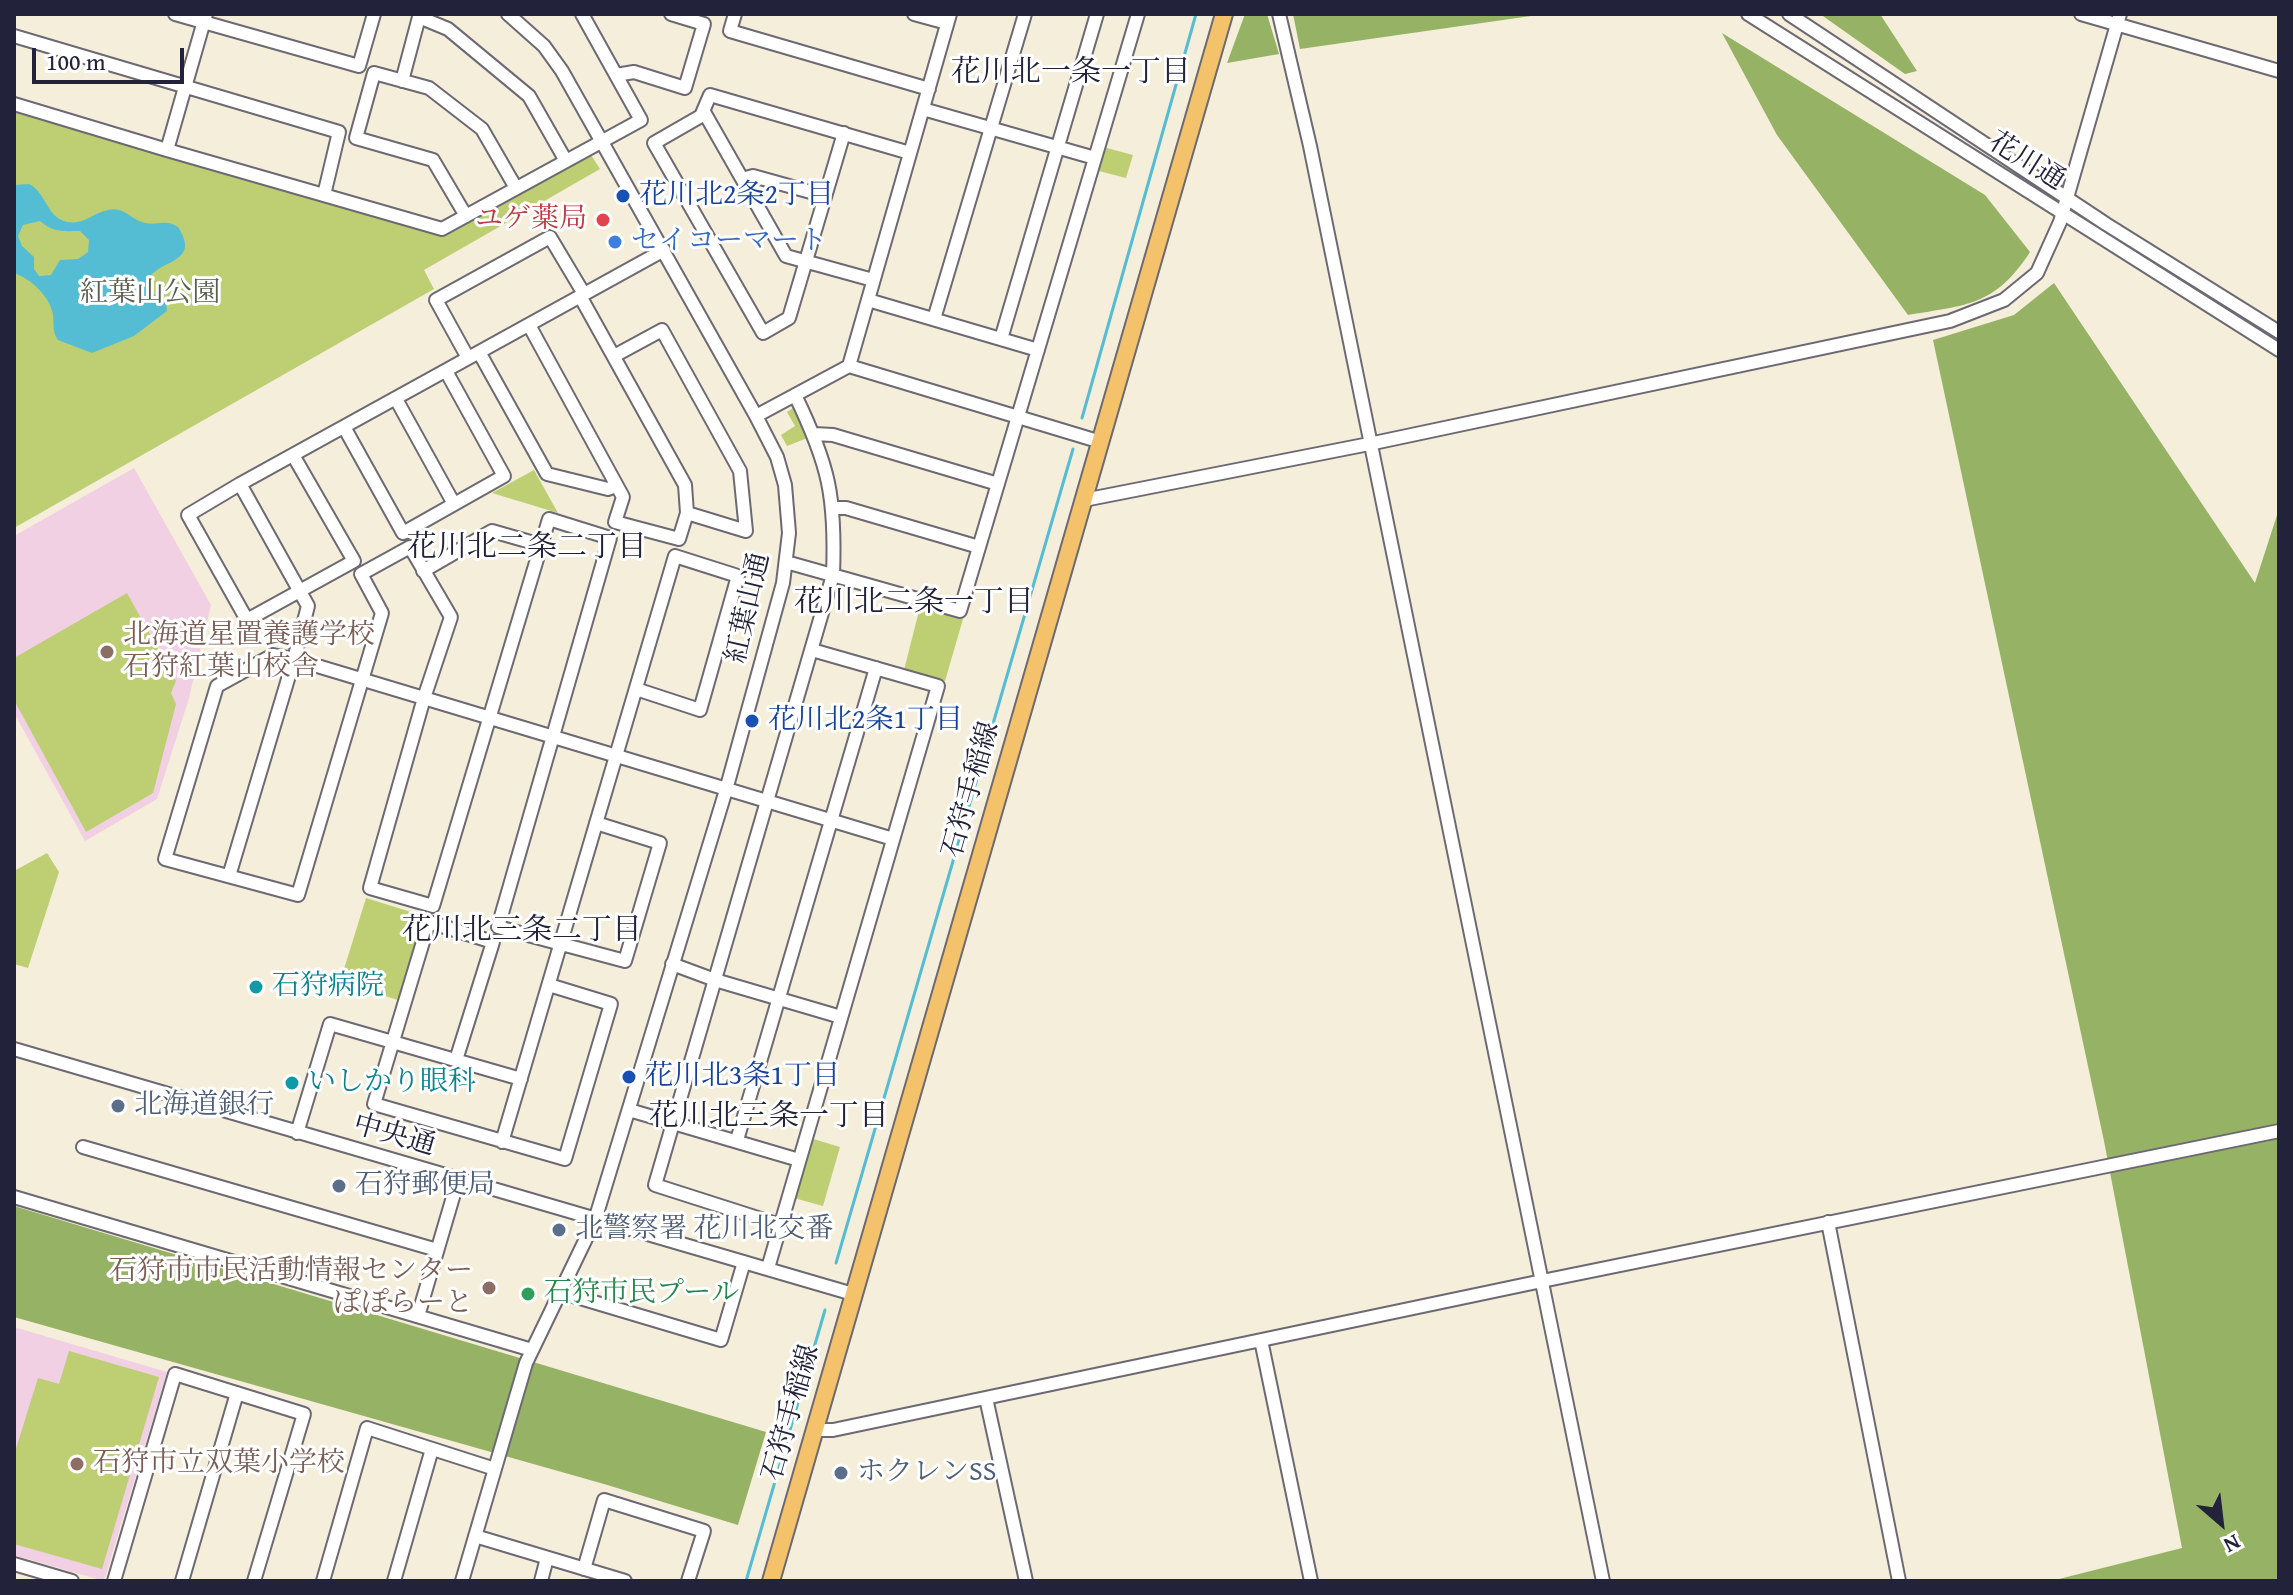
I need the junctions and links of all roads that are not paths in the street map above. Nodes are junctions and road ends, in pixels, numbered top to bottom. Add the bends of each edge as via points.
1 (175, 14) edge
2 (374, 14) edge
3 (508, 14) edge
4 (582, 14) edge
5 (671, 14) edge
6 (735, 14) edge
7 (914, 14) edge
8 (1025, 14) edge
9 (1097, 14) edge
10 (1138, 14) edge
11 (1224, 14) edge
12 (1279, 14) edge
13 (1748, 14) edge
14 (1789, 14) edge
15 (2081, 14) edge
16 (205, 18) edge
17 (949, 19) edge
18 (2118, 19) edge
19 (14, 36) edge
20 (2279, 71) edge
21 (616, 75) junction
22 (402, 81) junction
23 (185, 87) junction
24 (929, 89) junction
25 (14, 104) edge
26 (923, 109) junction
27 (704, 112) junction
28 (990, 128) junction
29 (844, 133) junction
30 (602, 141) junction
31 (1056, 147) junction
32 (167, 150) junction
33 (910, 153) junction
34 (1095, 158) junction
35 (566, 161) junction
36 (742, 179) junction
37 (516, 188) junction
38 (324, 195) junction
39 (825, 196) junction
40 (2067, 198) junction
41 (2063, 214) junction
42 (466, 216) junction
43 (664, 250) junction
44 (806, 262) junction
45 (873, 280) junction
46 (582, 295) junction
47 (868, 300) junction
48 (934, 319) junction
49 (529, 325) junction
50 (2279, 332) edge
51 (1001, 339) junction
52 (1038, 350) junction
53 (2279, 350) edge
54 (473, 355) junction
55 (614, 356) junction
56 (849, 366) junction
57 (446, 371) junction
58 (795, 395) junction
59 (396, 399) junction
60 (756, 416) junction
61 (1018, 417) junction
62 (344, 427) junction
63 (814, 434) junction
64 (1101, 442) junction
65 (1369, 444) junction
66 (293, 455) junction
67 (240, 484) junction
68 (998, 484) junction
69 (616, 486) junction
70 (1084, 500) junction
71 (454, 504) junction
72 (834, 508) junction
73 (687, 513) junction
74 (541, 545) junction
75 (979, 547) junction
76 (786, 562) junction
77 (423, 571) junction
78 (833, 575) junction
79 (300, 591) junction
80 (812, 650) junction
81 (294, 659) junction
82 (876, 668) junction
83 (360, 679) junction
84 (636, 689) junction
85 (424, 698) junction
86 (490, 718) junction
87 (551, 737) junction
88 (616, 757) junction
89 (726, 790) junction
90 (767, 802) junction
91 (830, 821) junction
92 (596, 823) junction
93 (893, 839) junction
94 (229, 876) junction
95 (561, 943) junction
96 (672, 964) junction
97 (715, 980) junction
98 (549, 985) junction
99 (778, 998) junction
100 (841, 1017) junction
101 (392, 1042) junction
102 (14, 1049) edge
103 (456, 1060) junction
104 (521, 1079) junction
105 (629, 1110) junction
106 (673, 1123) junction
107 (2279, 1131) edge
108 (297, 1133) junction
109 (737, 1140) junction
110 (502, 1142) junction
111 (83, 1147) dead end
112 (799, 1160) junction
113 (458, 1180) junction
114 (14, 1197) edge
115 (595, 1220) junction
116 (1828, 1222) junction
117 (780, 1225) junction
118 (437, 1250) junction
119 (744, 1262) junction
120 (768, 1268) junction
121 (1542, 1281) junction
122 (560, 1292) junction
123 (853, 1294) junction
124 (418, 1316) junction
125 (1261, 1340) junction
126 (532, 1350) junction
127 (237, 1393) junction
128 (986, 1398) junction
129 (814, 1430) junction
130 (432, 1449) junction
131 (495, 1469) junction
132 (475, 1536) junction
133 (547, 1558) junction
134 (14, 1564) edge
135 (584, 1569) junction
136 (47, 1577) edge
137 (619, 1580) edge
138 (72, 1581) edge
139 (114, 1581) edge
140 (182, 1581) edge
141 (254, 1581) edge
142 (323, 1581) edge
143 (394, 1581) edge
144 (462, 1581) edge
145 (541, 1581) edge
146 (688, 1581) edge
147 (771, 1581) edge
148 (1026, 1581) edge
149 (1311, 1581) edge
150 (1603, 1581) edge
151 (1899, 1581) edge

1 - 16 street
2 - 16 street via 359,66
3 - 30 street, 紅葉山通 via 544,46
4 - 21 street
5 - 21 street via 704,24 685,88 634,72
6 - 24 street via 730,31
7 - 17 street
8 - 28 street
9 - 31 street
10 - 34 street
11 - 64 main road, 石狩手稲線
12 - 65 street
13 - 41 street, 花川通
14 - 40 street, 花川通
15 - 18 street
16 - 23 street
17 - 24 street
18 - 20 street
18 - 40 street
19 - 23 street
21 - 30 street via 641,120
22 - 35 street via 419,17 448,29 529,96
22 - 37 street via 429,88 482,129
22 - 42 street via 374,73 356,138 433,160
23 - 32 street
23 - 38 street via 339,132
24 - 26 street
25 - 32 street
26 - 28 street
26 - 33 street
27 - 29 street via 710,95
27 - 36 street
27 - 44 street via 654,143 763,333 789,318
28 - 31 street
28 - 48 street
29 - 33 street
29 - 39 street
30 - 35 street
30 - 43 street, 紅葉山通
31 - 34 street
31 - 51 street
32 - 38 street
33 - 45 street
34 - 52 street
35 - 37 street
36 - 39 street via 753,176
36 - 44 street via 786,256
37 - 42 street
38 - 42 street via 442,229
39 - 44 street
40 - 41 street
40 - 50 street, 花川通
41 - 53 street, 花川通
41 - 65 street via 2037,273 2004,300 1973,314
43 - 46 street
43 - 60 street, 紅葉山通
44 - 45 street
45 - 47 street
46 - 49 street
46 - 54 street via 550,237 448,293 436,300
46 - 55 street
47 - 48 street
47 - 56 street
48 - 51 street
49 - 54 street
49 - 69 street
51 - 52 street
52 - 61 street
54 - 57 street
54 - 69 street via 547,474 608,489
55 - 73 street via 685,485
55 - 73 street via 662,330 740,471 746,531
56 - 58 street
56 - 61 street
57 - 59 street
57 - 71 street via 504,476
58 - 60 street
58 - 63 street
59 - 62 street
59 - 71 street
60 - 76 street, 紅葉山通 via 785,485
61 - 64 street
61 - 68 street
62 - 66 street
62 - 71 street via 403,533
63 - 68 street via 833,435
63 - 72 street
64 - 70 main road, 石狩手稲線
65 - 70 street
65 - 121 street
66 - 67 street
66 - 79 street via 354,561
67 - 79 street
67 - 79 street via 188,515 247,620
68 - 75 street
69 - 73 street via 623,497 615,522 679,539
70 - 123 main road, 石狩手稲線
72 - 75 street
72 - 78 street
74 - 77 street via 492,531
74 - 86 street
74 - 87 street via 549,519 610,538
75 - 78 street via 960,611
76 - 78 street
76 - 89 street, 紅葉山通
77 - 83 street via 410,547 361,574 382,613
77 - 85 street via 451,617
78 - 80 street
79 - 81 street via 308,606
80 - 82 street
80 - 90 street
81 - 83 street
81 - 94 street
81 - 94 street via 273,655 217,686 165,859
82 - 91 street
82 - 93 street via 938,686
83 - 85 street
83 - 94 street via 298,895
84 - 84 street via 675,556 738,576 700,710
84 - 88 street
85 - 86 street
85 - 86 street via 370,888 433,906
86 - 87 street
87 - 88 street
87 - 95 street via 498,927
88 - 89 street
88 - 92 street
89 - 90 street
89 - 96 street, 紅葉山通
90 - 91 street
90 - 97 street
91 - 93 street
91 - 99 street
92 - 95 street
92 - 95 street via 660,843 643,902 625,961
93 - 100 street
95 - 98 street
96 - 97 street
96 - 105 street, 紅葉山通
97 - 99 street
97 - 106 street
98 - 104 street
98 - 110 street via 611,1004 565,1159
99 - 100 street
99 - 109 street
100 - 112 street
101 - 103 street
101 - 103 street via 429,922 493,942
101 - 108 street via 330,1024
101 - 110 street via 374,1104
102 - 108 street, 中央通
103 - 104 street
104 - 110 street
105 - 106 street
105 - 115 street, 紅葉山通
106 - 109 street
106 - 117 street via 655,1185
107 - 116 street
108 - 113 street, 中央通
109 - 112 street
111 - 118 street
112 - 117 street
113 - 115 street, 中央通
113 - 118 street
114 - 124 street
115 - 119 street, 中央通
115 - 122 street, 紅葉山通
116 - 121 street
116 - 151 street
117 - 120 street
118 - 124 street
119 - 120 street, 中央通
119 - 122 street via 721,1340
120 - 123 street, 中央通
121 - 125 street
121 - 150 street
122 - 126 street, 紅葉山通
123 - 129 main road, 石狩手稲線
124 - 126 street
125 - 128 street
125 - 149 street
126 - 131 street, 紅葉山通
127 - 139 street via 175,1374
127 - 140 street
127 - 141 street via 304,1414
128 - 129 street
128 - 148 street
129 - 147 main road, 石狩手稲線
130 - 131 street
130 - 142 street via 367,1428
130 - 143 street
131 - 132 street, 紅葉山通
132 - 133 street
132 - 144 street, 紅葉山通
133 - 135 street
133 - 145 street
134 - 136 street
135 - 137 street
135 - 146 street via 604,1500 704,1531
136 - 138 street

